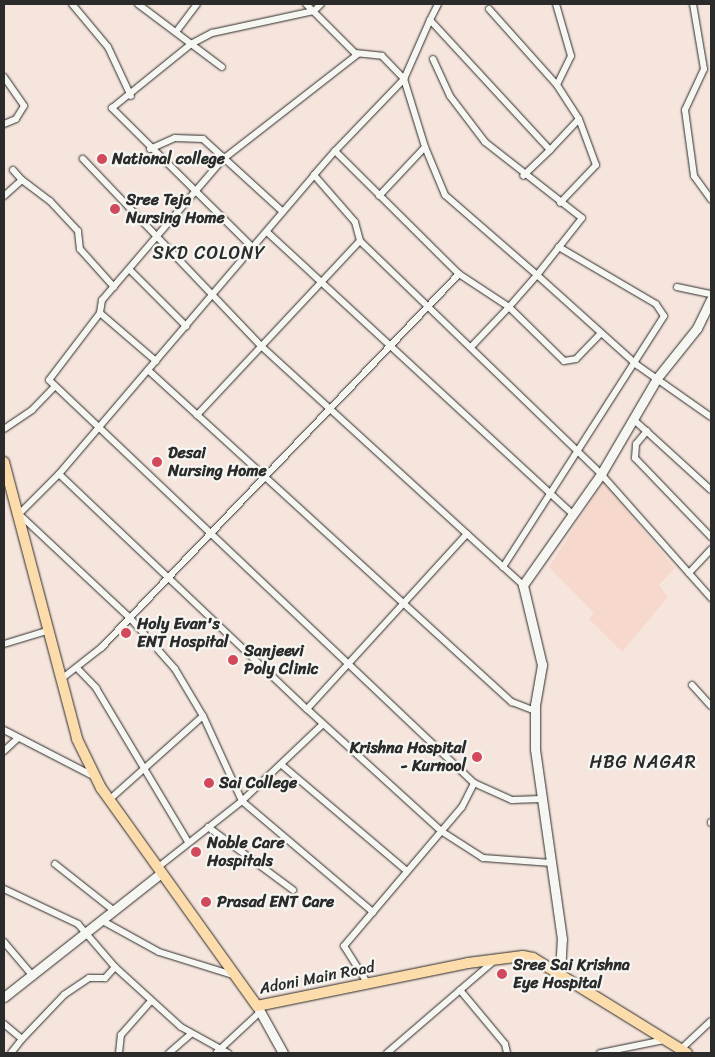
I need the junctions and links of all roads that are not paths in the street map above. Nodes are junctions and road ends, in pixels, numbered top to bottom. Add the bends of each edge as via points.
1 (72, 4) edge
2 (197, 4) edge
3 (306, 4) edge
4 (321, 4) edge
5 (438, 4) edge
6 (556, 4) edge
7 (693, 4) edge
8 (141, 5) edge
9 (489, 9) dead end
10 (314, 10) junction
11 (430, 20) junction
12 (176, 32) junction
13 (192, 44) junction
14 (358, 54) junction
15 (433, 59) dead end
16 (222, 67) dead end
17 (4, 78) edge
18 (404, 79) junction
19 (558, 85) junction
20 (131, 96) junction
21 (579, 119) junction
22 (4, 124) edge
23 (425, 147) junction
24 (150, 149) junction
25 (550, 150) junction
26 (335, 151) junction
27 (84, 159) dead end
28 (223, 159) junction
29 (13, 170) dead end
30 (314, 175) junction
31 (523, 176) junction
32 (22, 180) junction
33 (194, 194) junction
34 (4, 196) edge
35 (379, 196) junction
36 (711, 199) edge
37 (560, 203) junction
38 (283, 212) junction
39 (267, 232) junction
40 (156, 238) junction
41 (360, 240) junction
42 (252, 248) junction
43 (559, 248) junction
44 (129, 269) junction
45 (459, 274) junction
46 (537, 275) junction
47 (322, 282) junction
48 (114, 287) junction
49 (677, 287) dead end
50 (711, 294) edge
51 (211, 297) junction
52 (711, 299) edge
53 (430, 308) junction
54 (509, 308) junction
55 (100, 313) junction
56 (186, 326) junction
57 (602, 333) junction
58 (391, 346) junction
59 (262, 347) junction
60 (470, 347) junction
61 (156, 361) junction
62 (637, 364) junction
63 (148, 370) junction
64 (657, 378) junction
65 (55, 386) junction
66 (330, 411) junction
67 (197, 415) junction
68 (711, 417) edge
69 (633, 419) junction
70 (97, 428) junction
71 (4, 429) edge
72 (647, 431) junction
73 (578, 452) junction
74 (4, 462) edge
75 (59, 474) junction
76 (601, 474) junction
77 (265, 478) junction
78 (711, 490) edge
79 (550, 493) junction
80 (19, 514) junction
81 (573, 514) junction
82 (467, 534) junction
83 (209, 536) junction
84 (711, 537) edge
85 (711, 549) edge
86 (503, 567) junction
87 (689, 573) junction
88 (168, 579) junction
89 (523, 585) junction
90 (711, 598) edge
91 (403, 604) junction
92 (130, 618) junction
93 (47, 631) junction
94 (4, 644) edge
95 (349, 662) junction
96 (76, 668) junction
97 (59, 681) junction
98 (692, 685) dead end
99 (711, 706) edge
100 (307, 709) junction
101 (535, 711) junction
102 (203, 716) junction
103 (323, 724) junction
104 (4, 730) edge
105 (17, 739) junction
106 (4, 751) edge
107 (283, 766) junction
108 (144, 768) junction
109 (96, 778) junction
110 (474, 783) junction
111 (541, 799) junction
112 (109, 800) junction
113 (242, 801) junction
114 (208, 826) junction
115 (441, 831) junction
116 (188, 842) junction
117 (55, 864) dead end
118 (552, 864) junction
119 (158, 871) junction
120 (407, 871) junction
121 (4, 889) edge
122 (293, 890) dead end
123 (113, 910) junction
124 (373, 912) junction
125 (100, 920) junction
126 (86, 932) junction
127 (4, 942) edge
128 (496, 959) junction
129 (115, 967) junction
130 (560, 974) junction
131 (32, 975) junction
132 (234, 975) junction
133 (368, 984) junction
134 (460, 990) junction
135 (4, 997) edge
136 (150, 1002) junction
137 (258, 1009) junction
138 (711, 1020) edge
139 (4, 1024) edge
140 (191, 1034) junction
141 (22, 1039) junction
142 (664, 1040) junction
143 (683, 1051) edge
144 (217, 1052) edge
145 (11, 1053) edge
146 (118, 1053) edge
147 (169, 1053) edge
148 (228, 1053) edge
149 (283, 1053) edge
150 (387, 1053) edge
151 (507, 1053) edge
152 (600, 1053) edge

1 - 20 street via 108,47
2 - 12 street
3 - 10 street
4 - 10 street
5 - 11 street
6 - 19 street via 571,56
7 - 36 street via 704,69 685,110 694,176
8 - 12 street
9 - 19 street
10 - 13 street via 230,27
10 - 14 street
11 - 18 street
11 - 25 street
12 - 13 street
13 - 16 street
13 - 20 street
14 - 18 street via 382,56
14 - 28 street
15 - 31 street via 459,112
17 - 22 street via 24,106 16,119
18 - 23 street
18 - 26 street
19 - 21 street
20 - 24 street via 112,108
21 - 25 street
21 - 37 street via 596,165
23 - 35 street
23 - 46 street via 445,195
24 - 28 street via 175,138 197,138 209,142
24 - 33 street
25 - 31 street
26 - 30 street
26 - 35 street
27 - 40 street
28 - 33 street
28 - 38 street
29 - 32 street
30 - 38 street
30 - 41 street via 355,222
31 - 37 street
32 - 34 street
32 - 48 street via 50,200 78,231 80,249
33 - 40 street
33 - 42 street
35 - 45 street
37 - 43 street via 582,218
38 - 39 street
39 - 42 street
39 - 47 street
40 - 44 street
40 - 51 street
41 - 47 street
41 - 53 street
42 - 51 street
43 - 46 street
43 - 62 street via 661,308 663,321
44 - 48 street
44 - 56 street
45 - 53 street
45 - 54 street
46 - 54 street
46 - 57 street
47 - 58 street
47 - 59 street
48 - 55 street via 102,300
49 - 50 street
51 - 56 street
51 - 59 street
52 - 64 street via 681,351
53 - 58 street
53 - 60 street
54 - 57 street via 564,361 576,359
54 - 60 street
55 - 61 street
55 - 65 street via 51,374
56 - 61 street
57 - 62 street
58 - 66 street
58 - 79 street
59 - 66 street
59 - 67 street
60 - 73 street
61 - 63 street
62 - 64 street
62 - 73 street
63 - 67 street
63 - 70 street
64 - 68 street
64 - 69 street
65 - 70 street
65 - 71 street via 32,410
66 - 77 street
66 - 82 street
67 - 77 street
69 - 72 street
69 - 76 street
70 - 75 street
70 - 83 street
72 - 78 street
72 - 84 street via 636,444 635,458
73 - 76 street
73 - 79 street
74 - 80 main road, Adoni Main Road
75 - 80 street
75 - 88 street
76 - 81 street
76 - 87 street
77 - 83 street
77 - 91 street
79 - 81 street
79 - 86 street
80 - 92 street
80 - 93 main road, Adoni Main Road
81 - 89 street
82 - 86 street
82 - 91 street
83 - 88 street
83 - 95 street
85 - 87 street
86 - 89 street
87 - 90 street
88 - 92 street
88 - 100 street
89 - 101 street via 542,665
91 - 95 street
91 - 101 street via 512,702
92 - 96 street
92 - 102 street via 174,669
93 - 94 street
93 - 97 main road, Adoni Main Road
95 - 100 street
95 - 110 street
96 - 97 street
96 - 108 street via 96,688
97 - 109 main road, Adoni Main Road via 77,740
98 - 99 street
100 - 103 street
101 - 111 street
102 - 108 street
102 - 113 street
103 - 107 street
103 - 115 street
104 - 105 street
105 - 106 street
105 - 109 street
107 - 113 street
107 - 120 street
108 - 112 street
108 - 116 street
109 - 112 main road, Adoni Main Road
110 - 111 street via 512,800
110 - 115 street via 462,806
111 - 118 street
112 - 119 main road, Adoni Main Road
113 - 114 street
113 - 124 street
114 - 116 street
114 - 122 street
115 - 118 street via 483,858
115 - 120 street
116 - 119 street
117 - 123 street
118 - 130 street via 562,939
119 - 123 street
119 - 132 main road, Adoni Main Road
120 - 124 street
121 - 126 street via 64,915
123 - 125 street
124 - 133 street via 344,946
125 - 126 street
125 - 132 street via 159,952
126 - 129 street via 98,952
126 - 131 street
127 - 131 street
128 - 130 main road, Adoni Main Road via 533,958
128 - 133 main road, Adoni Main Road
128 - 134 street
129 - 136 street
129 - 141 street via 105,978 89,978 57,1000
130 - 142 main road, Adoni Main Road
131 - 135 street
132 - 137 main road, Adoni Main Road
133 - 137 main road, Adoni Main Road
134 - 150 street
134 - 151 street via 505,1044
136 - 140 street
136 - 146 street via 121,1035
137 - 144 street
137 - 149 street
138 - 143 street
139 - 141 street
140 - 144 street
140 - 147 street
141 - 145 street
142 - 143 main road, Adoni Main Road
142 - 152 street
144 - 148 street

